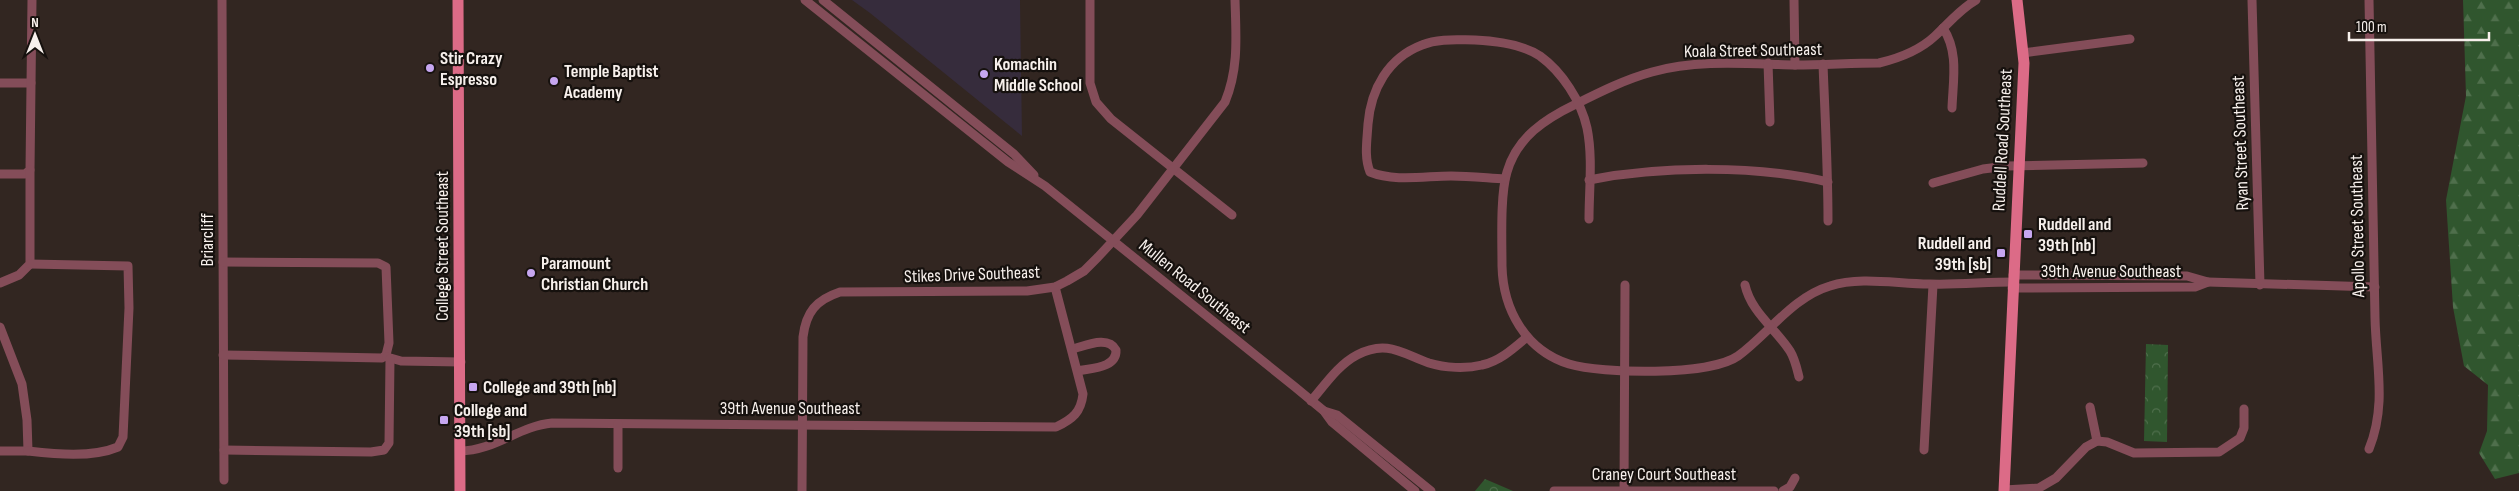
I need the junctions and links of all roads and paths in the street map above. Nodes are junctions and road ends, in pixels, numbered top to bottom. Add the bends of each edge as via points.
1 (32, 0) edge
2 (222, 0) edge
3 (458, 0) edge
4 (805, 0) edge
5 (823, 0) edge
6 (1090, 0) edge
7 (1235, 0) edge
8 (1794, 0) edge
9 (1976, 0) edge
10 (2017, 0) edge
11 (2252, 0) edge
12 (2369, 0) edge
13 (1943, 28) junction
14 (2130, 39) dead end
15 (2023, 53) junction
16 (1768, 63) junction
17 (1823, 64) junction
18 (1795, 65) junction
19 (0, 83) edge
20 (31, 83) junction
21 (1577, 103) junction
22 (1952, 108) dead end
23 (1770, 122) dead end
24 (2143, 163) dead end
25 (1173, 166) junction
26 (2019, 166) junction
27 (30, 170) junction
28 (0, 174) edge
29 (1505, 179) junction
30 (1589, 180) junction
31 (1828, 182) junction
32 (1933, 183) dead end
33 (1044, 186) junction
34 (1232, 215) dead end
35 (1589, 219) dead end
36 (1828, 221) dead end
37 (1113, 242) junction
38 (223, 262) junction
39 (30, 264) junction
40 (2013, 281) junction
41 (0, 282) edge
42 (2208, 282) junction
43 (1933, 284) junction
44 (1625, 285) dead end
45 (1744, 285) dead end
46 (2260, 285) junction
47 (1055, 286) junction
48 (2376, 286) junction
49 (0, 327) edge
50 (1772, 327) junction
51 (1527, 337) junction
52 (1072, 349) junction
53 (223, 355) junction
54 (387, 357) junction
55 (460, 362) junction
56 (1626, 369) junction
57 (1078, 371) junction
58 (1799, 377) dead end
59 (1311, 401) junction
60 (2090, 407) dead end
61 (2244, 409) dead end
62 (1324, 411) junction
63 (618, 424) junction
64 (802, 424) junction
65 (2097, 441) junction
66 (2369, 449) dead end
67 (28, 450) junction
68 (224, 450) junction
69 (1924, 450) dead end
70 (0, 451) edge
71 (460, 451) junction
72 (618, 468) dead end
73 (1795, 478) dead end
74 (224, 480) dead end
75 (1624, 490) edge
76 (460, 491) edge
77 (802, 491) edge
78 (1415, 491) edge
79 (1431, 491) edge
80 (1554, 491) edge
81 (1774, 491) edge
82 (1783, 491) edge
83 (2004, 491) edge

1 - 20 street
2 - 38 street, Briarcliff
3 - 55 main road, College Street Southeast
4 - 33 street, Mullen Road Southeast via 1008,162
5 - 33 street, Mullen Road Southeast via 1014,154
6 - 25 street via 1090,83 1096,102 1111,119
7 - 25 street, Stikes Drive Southeast via 1237,57 1232,84 1212,121
8 - 18 street
9 - 13 street, Koala Street Southeast
10 - 15 main road, Ruddell Road Southeast
11 - 46 street, Ryan Street Southeast
12 - 48 street, Apollo Street Southeast
13 - 17 street, Koala Street Southeast via 1900,59
13 - 22 street via 1952,41 1954,52
14 - 15 street
15 - 26 main road, Ruddell Road Southeast
16 - 18 street, Koala Street Southeast
16 - 21 street, Koala Street Southeast via 1713,64 1653,72
16 - 23 street
17 - 18 street, Koala Street Southeast
17 - 31 street
19 - 20 street
20 - 27 street
21 - 29 street, Koala Street Southeast via 1548,118 1530,133 1516,150
21 - 29 street via 1565,82 1539,55 1490,40 1443,40 1423,44 1405,54 1388,70 1375,89 1370,106 1366,162 1370,172 1380,176
21 - 30 street via 1587,128
24 - 26 street
25 - 34 street
25 - 37 street, Stikes Drive Southeast
26 - 32 street via 1983,169
26 - 40 main road, Ruddell Road Southeast
27 - 28 street via 25,174
27 - 39 street
29 - 51 street, Koala Street Southeast via 1504,293 1510,312
30 - 31 street via 1696,170 1805,176
30 - 35 street
31 - 36 street
33 - 37 street, Mullen Road Southeast
37 - 47 street, Stikes Drive Southeast via 1084,271
37 - 59 street, Mullen Road Southeast
38 - 53 street, Briarcliff
38 - 54 street via 378,263 386,267
39 - 41 street via 18,275
39 - 67 street via 128,266 129,308 123,437 118,447 88,453
40 - 42 street, 39th Avenue Southeast via 2187,276
40 - 42 street, 39th Avenue Southeast via 2196,287
40 - 43 street, 39th Avenue Southeast
40 - 83 main road, Ruddell Road Southeast
42 - 46 street, 39th Avenue Southeast
43 - 50 street, 39th Avenue Southeast via 1853,281 1830,286 1802,300
43 - 69 street
44 - 56 street
45 - 50 street via 1747,297
46 - 48 street, 39th Avenue Southeast
47 - 52 street, 39th Avenue Southeast
47 - 64 street, Stikes Drive Southeast via 1027,291 864,291 829,296 810,310 805,322
48 - 66 street, Apollo Street Southeast via 2380,390 2378,428
49 - 67 street via 22,384
50 - 56 street, Koala Street Southeast via 1735,358 1711,366 1686,370
50 - 58 street via 1791,353
51 - 56 street, Koala Street Southeast via 1545,352 1568,364 1596,369
51 - 59 street via 1496,360 1481,366 1445,367 1400,350 1370,350 1346,362
52 - 57 street, 39th Avenue Southeast
52 - 57 street via 1104,342 1112,344 1116,350 1115,358 1109,364
53 - 54 street
53 - 68 street, Briarcliff
54 - 55 street via 400,361
54 - 68 street via 389,443 384,450
55 - 71 main road, College Street Southeast
56 - 75 street
57 - 64 street, 39th Avenue Southeast via 1083,394 1081,406 1071,420 1056,427
59 - 62 street, Mullen Road Southeast
60 - 65 street
61 - 65 street via 2244,428 2240,438 2219,452 2134,453
62 - 78 street, Mullen Road Southeast via 1332,422
62 - 79 street, Mullen Road Southeast via 1337,415
63 - 64 street, 39th Avenue Southeast
63 - 71 street, 39th Avenue Southeast via 536,425 481,449
63 - 72 street
64 - 77 street, Stikes Drive Southeast
65 - 83 street via 2056,478 2039,488
67 - 70 street
68 - 74 street, Briarcliff
71 - 76 main road, College Street Southeast
73 - 82 street via 1790,488
75 - 80 street, Craney Court Southeast
75 - 81 street, Craney Court Southeast

